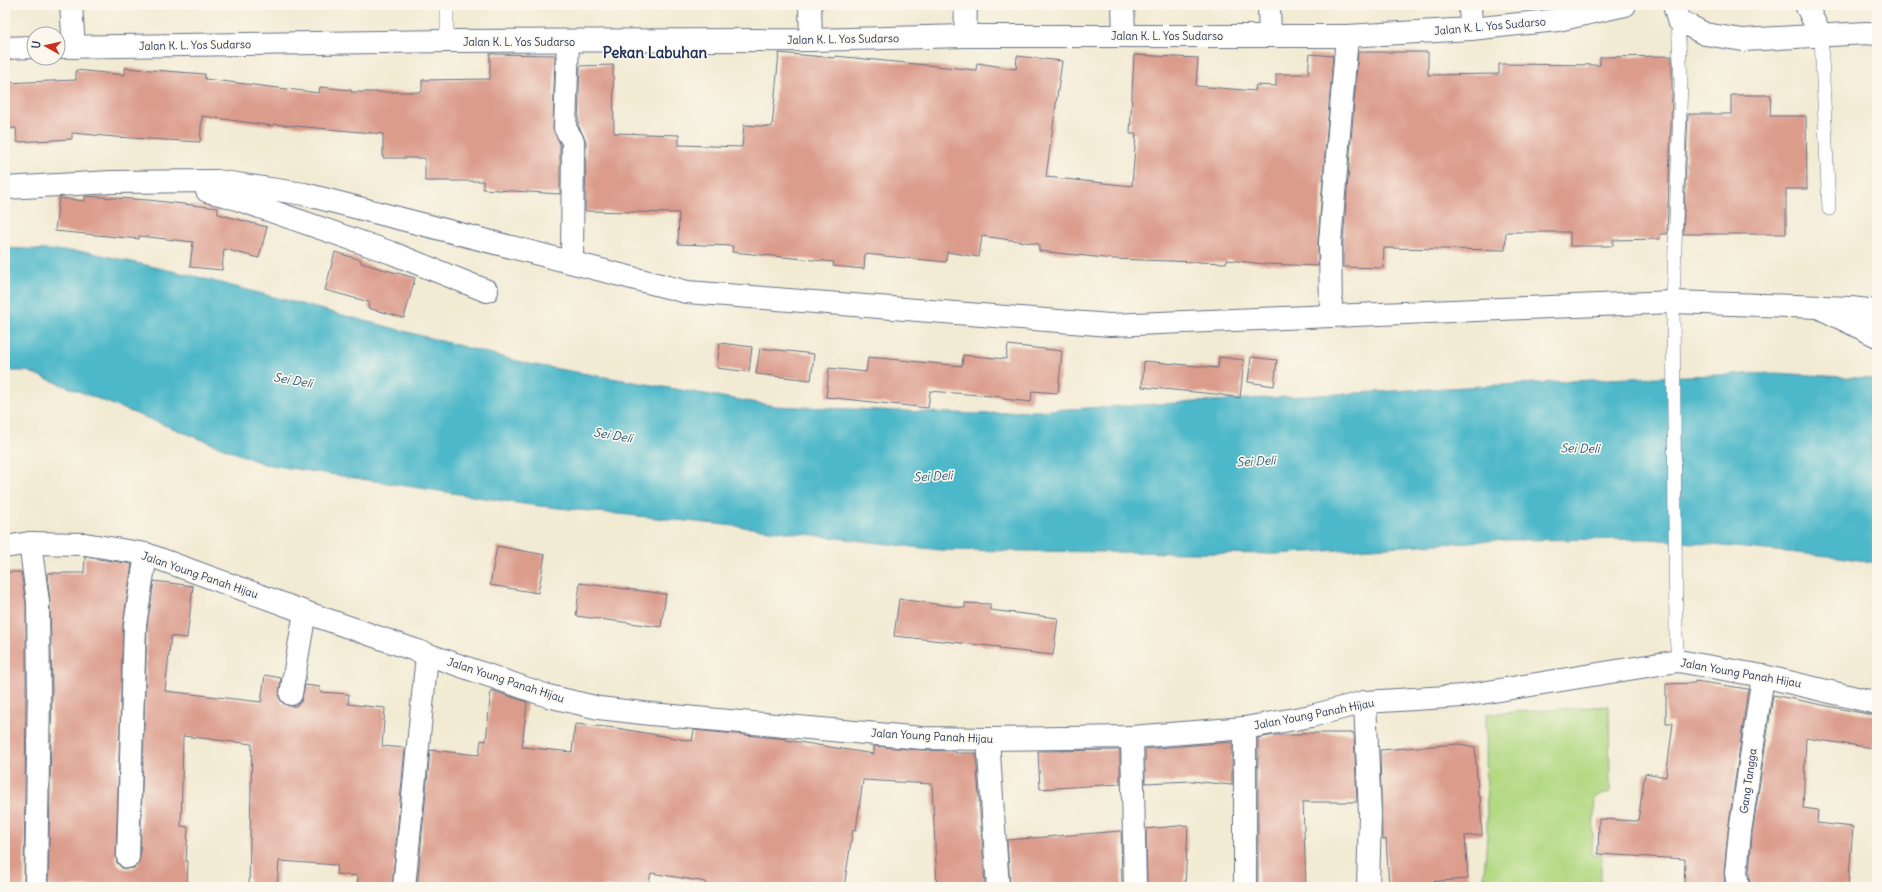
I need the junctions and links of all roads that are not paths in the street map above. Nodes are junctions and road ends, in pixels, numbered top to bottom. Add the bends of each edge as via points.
1 (71, 5) edge
2 (447, 5) edge
3 (810, 5) edge
4 (966, 5) edge
5 (1123, 5) edge
6 (1269, 5) edge
7 (1470, 5) edge
8 (1625, 5) edge
9 (1806, 5) edge
10 (1676, 12) edge
11 (1470, 29) junction
12 (1877, 34) edge
13 (965, 36) junction
14 (1124, 36) junction
15 (1270, 36) junction
16 (1347, 36) junction
17 (1821, 36) junction
18 (810, 40) junction
19 (448, 41) junction
20 (568, 42) junction
21 (66, 47) edge
22 (5, 48) edge
23 (26, 48) edge
24 (180, 181) junction
25 (5, 188) edge
26 (1829, 209) dead end
27 (572, 262) junction
28 (487, 291) dead end
29 (1673, 302) junction
30 (1817, 307) junction
31 (1877, 311) edge
32 (1331, 315) junction
33 (1877, 336) edge
34 (30, 542) junction
35 (5, 547) edge
36 (146, 554) junction
37 (305, 612) junction
38 (427, 654) junction
39 (1678, 661) junction
40 (1763, 676) junction
41 (291, 694) dead end
42 (1365, 702) junction
43 (1877, 703) edge
44 (1245, 728) junction
45 (1132, 737) junction
46 (988, 740) junction
47 (128, 857) dead end
48 (36, 887) edge
49 (404, 887) edge
50 (998, 887) edge
51 (1135, 887) edge
52 (1245, 887) edge
53 (1368, 887) edge
54 (1738, 887) edge

1 - 21 main road
2 - 19 lane
3 - 18 main road
4 - 13 main road
5 - 14 main road
6 - 15 main road
7 - 11 main road
8 - 11 main road, Jalan K. L. Yos Sudarso via 1558,20
9 - 17 main road
10 - 17 main road via 1705,34 1743,40
10 - 29 lane via 1681,82
11 - 16 main road, Jalan K. L. Yos Sudarso
12 - 17 main road
13 - 14 main road, Jalan K. L. Yos Sudarso
13 - 18 main road, Jalan K. L. Yos Sudarso
14 - 15 main road, Jalan K. L. Yos Sudarso
15 - 16 main road, Jalan K. L. Yos Sudarso
16 - 32 main road via 1330,242
17 - 26 lane
18 - 20 main road, Jalan K. L. Yos Sudarso
19 - 20 main road, Jalan K. L. Yos Sudarso
19 - 21 main road, Jalan K. L. Yos Sudarso
20 - 27 main road via 564,107 566,132 573,141
22 - 23 main road
24 - 25 main road
24 - 27 main road via 217,181 304,194
24 - 28 main road via 392,253
27 - 32 main road via 687,292 1110,325
29 - 30 main road
29 - 32 main road
29 - 39 lane
30 - 31 main road
30 - 33 main road
34 - 35 main road, Jalan Young Panah Hijau
34 - 36 main road, Jalan Young Panah Hijau via 85,544
34 - 48 main road via 38,602
36 - 37 main road, Jalan Young Panah Hijau
36 - 47 main road via 135,625
37 - 38 main road, Jalan Young Panah Hijau
37 - 41 main road
38 - 46 main road, Jalan Young Panah Hijau via 548,696 599,708 914,737
38 - 49 main road
39 - 40 main road, Jalan Young Panah Hijau
39 - 42 main road, Jalan Young Panah Hijau via 1463,696
40 - 43 main road, Jalan Young Panah Hijau
40 - 54 main road, Gang Tangga via 1740,832 1736,873
42 - 44 main road, Jalan Young Panah Hijau via 1311,716
42 - 53 main road via 1370,814
44 - 45 main road, Jalan Young Panah Hijau
44 - 52 main road
45 - 46 main road, Jalan Young Panah Hijau
45 - 51 main road
46 - 50 main road

